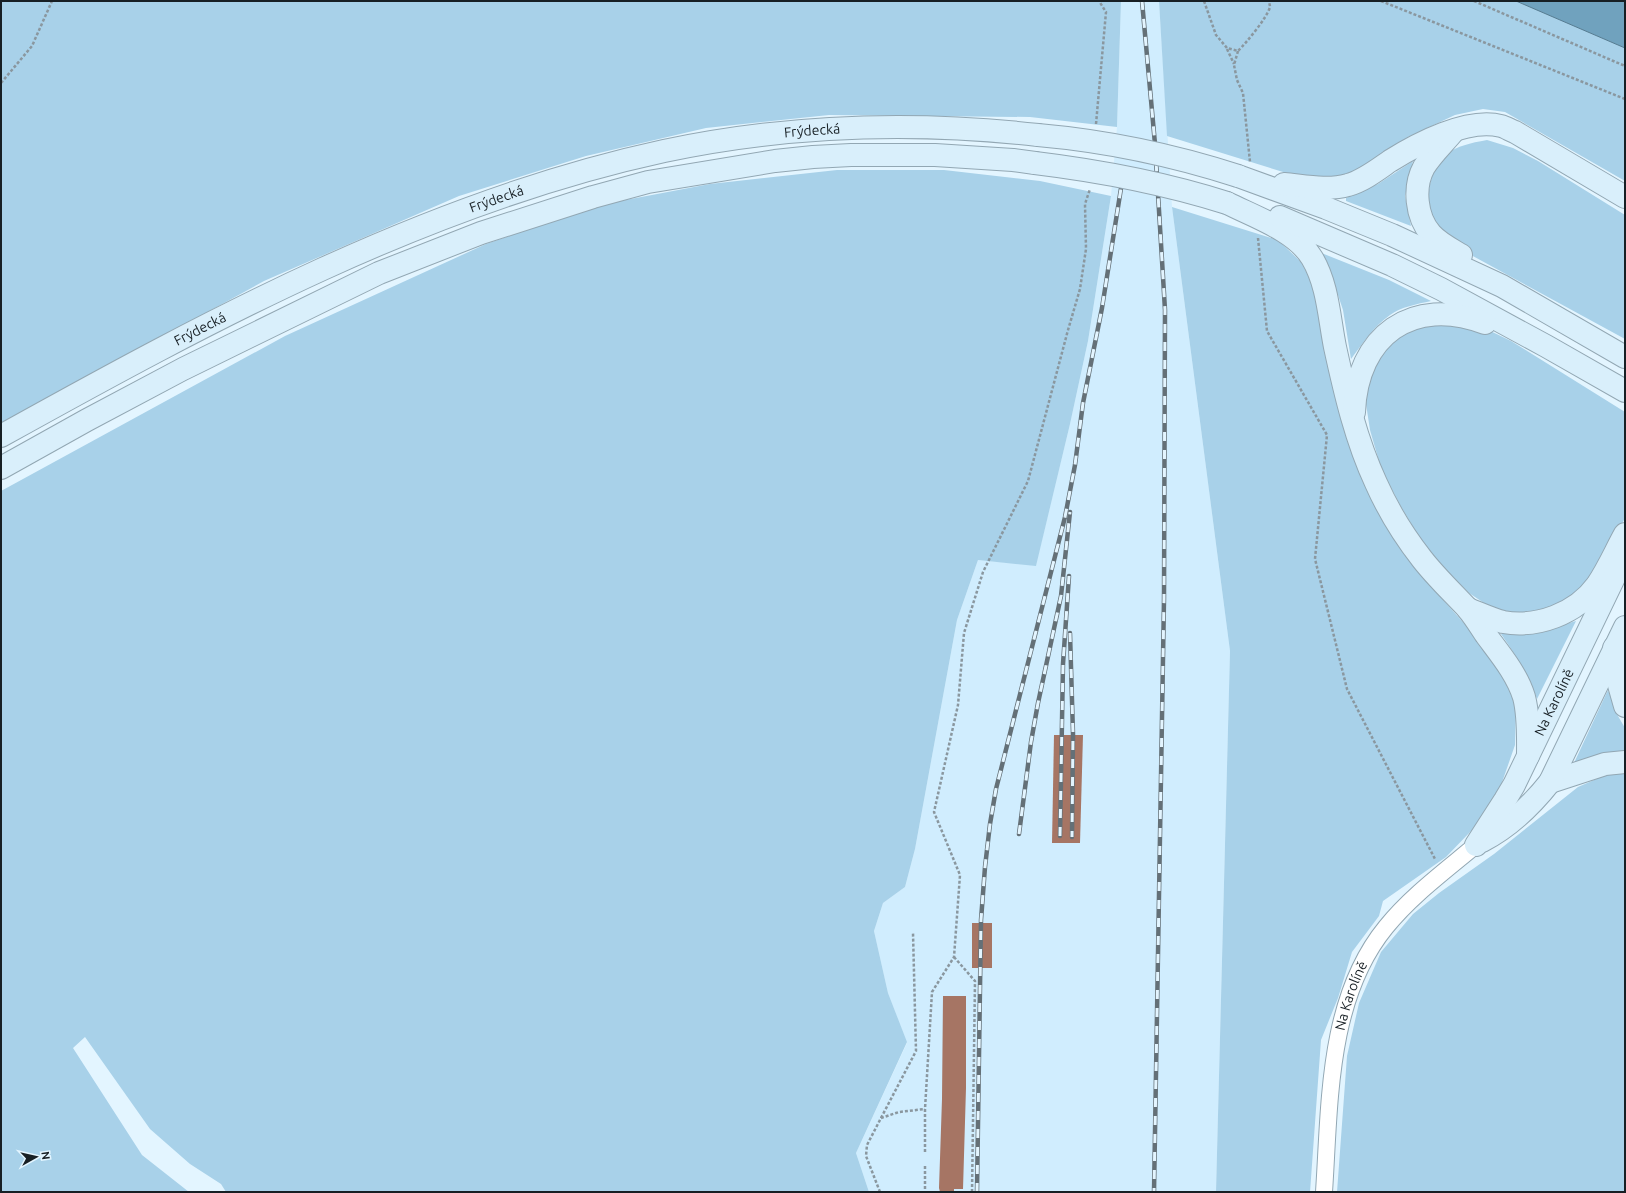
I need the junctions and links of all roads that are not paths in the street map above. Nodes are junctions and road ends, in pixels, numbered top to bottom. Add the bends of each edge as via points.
1 (1454, 131) junction
2 (1247, 175) junction
3 (1625, 197) edge
4 (1236, 206) junction
5 (1502, 286) junction
6 (1546, 346) junction
7 (1625, 357) edge
8 (1620, 389) edge
9 (1356, 426) junction
10 (1, 436) edge
11 (1, 468) edge
12 (1625, 534) edge
13 (1625, 556) edge
14 (1468, 609) junction
15 (1625, 627) edge
16 (1614, 648) junction
17 (1625, 706) edge
18 (1528, 756) junction
19 (1625, 762) edge
20 (1550, 782) junction
21 (1476, 845) junction
22 (1324, 1192) edge

1 - 2 main road via 1418,144 1364,178 1342,187 1308,187
1 - 3 main road via 1480,125 1507,128
1 - 5 main road via 1421,174 1418,190 1419,211 1431,235
2 - 5 main road via 1392,235
2 - 10 main road, Frýdecká, bridge via 1124,146 986,129 940,127 847,127 773,134 665,151 583,172 468,209 367,250 268,295
4 - 6 main road via 1280,216 1392,265
4 - 9 main road via 1294,238 1306,249 1314,262 1326,296 1341,372
4 - 11 main road, Frýdecká, bridge via 1127,176 1013,160 935,155 813,157 648,182 481,233 379,272 184,369
5 - 7 main road
6 - 8 main road
6 - 9 main road via 1458,315 1434,314 1410,319 1389,332 1368,358 1358,387 1354,411
9 - 14 main road via 1375,481 1401,530 1434,574
12 - 14 main road via 1598,584 1581,601 1562,613 1534,622 1513,623 1493,619
13 - 18 main road, Na Karolíně
14 - 18 main road via 1506,662 1521,688 1526,710
15 - 16 main road, Na Karolíně
16 - 17 main road
16 - 20 main road, Na Karolíně
18 - 21 main road, Na Karolíně via 1505,800
19 - 20 main road via 1605,764
20 - 21 main road, Na Karolíně via 1516,818 1499,832
21 - 22 street, Na Karolíně via 1412,899 1386,926 1367,955 1351,989 1334,1054

